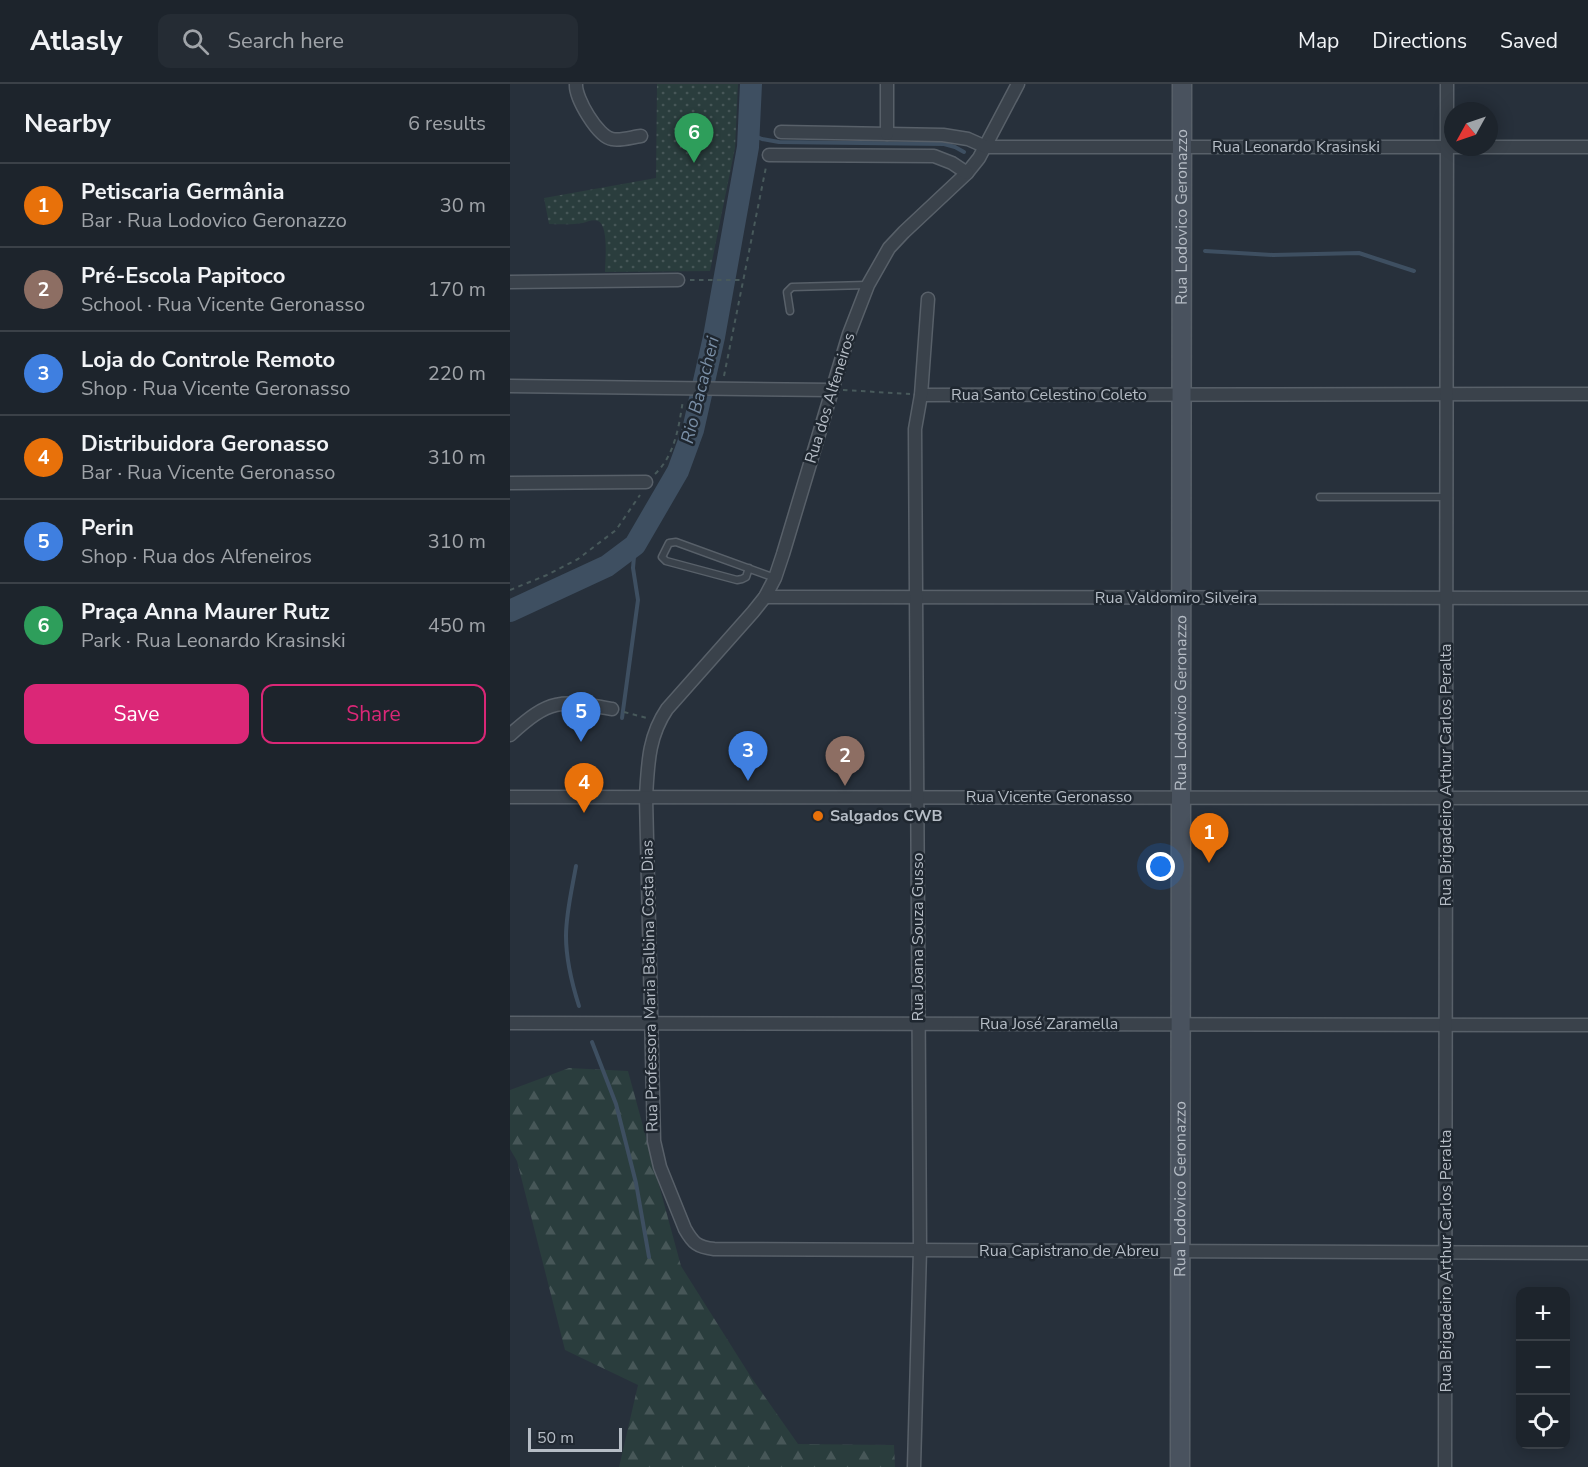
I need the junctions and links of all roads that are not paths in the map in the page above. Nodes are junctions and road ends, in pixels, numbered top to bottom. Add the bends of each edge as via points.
1 (576, 84) edge
2 (887, 84) edge
3 (1018, 84) edge
4 (1182, 84) edge
5 (1447, 84) edge
6 (1448, 102) edge
7 (782, 132) dead end
8 (887, 134) junction
9 (641, 136) dead end
10 (986, 147) junction
11 (1182, 147) junction
12 (1444, 147) edge
13 (1498, 147) edge
14 (1588, 147) edge
15 (769, 155) road end
16 (1452, 156) edge
17 (967, 173) junction
18 (678, 280) road end
19 (510, 282) edge
20 (868, 285) junction
21 (928, 299) dead end
22 (790, 311) dead end
23 (510, 386) edge
24 (832, 390) junction
25 (1181, 394) junction
26 (1447, 394) junction
27 (1588, 394) edge
28 (921, 395) junction
29 (645, 482) road end
30 (510, 483) edge
31 (1320, 497) dead end
32 (1447, 497) junction
33 (749, 568) junction
34 (775, 578) junction
35 (765, 597) junction
36 (916, 597) junction
37 (1181, 598) junction
38 (1447, 598) junction
39 (1588, 598) edge
40 (612, 709) dead end
41 (659, 721) joint
42 (510, 735) edge
43 (510, 797) edge
44 (646, 797) junction
45 (917, 797) junction
46 (1181, 798) junction
47 (1446, 798) junction
48 (1588, 798) edge
49 (510, 1023) edge
50 (651, 1024) junction
51 (919, 1024) junction
52 (1181, 1024) junction
53 (1446, 1024) junction
54 (1588, 1024) edge
55 (695, 1244) joint
56 (920, 1250) junction
57 (1181, 1251) junction
58 (1446, 1252) junction
59 (1588, 1253) edge
60 (914, 1467) edge
61 (1180, 1467) edge
62 (1445, 1467) edge

1 - 9 street via 582,107 604,136 617,140
2 - 8 street
3 - 10 street, Rua dos Alfeneiros
4 - 11 main road, Rua Lodovico Geronazzo
5 - 6 street, Rua Brigadeiro Arthur Carlos Peralta
7 - 8 street, Rua Leonardo Krasinski
8 - 10 street, Rua Leonardo Krasinski via 957,136
10 - 11 street, Rua Leonardo Krasinski
10 - 17 street, Rua dos Alfeneiros
11 - 12 street, Rua Leonardo Krasinski
11 - 25 main road, Rua Lodovico Geronazzo
13 - 14 street, Rua Leonardo Krasinski
15 - 17 street via 934,156
16 - 26 street, Rua Brigadeiro Arthur Carlos Peralta
17 - 20 street, Rua dos Alfeneiros via 889,248
18 - 19 street
20 - 22 lane via 792,287 787,292
20 - 24 street, Rua dos Alfeneiros
21 - 28 street, Rua Joana Souza Gusso
23 - 24 street
24 - 34 street, Rua dos Alfeneiros
25 - 26 street, Rua Santo Celestino Coleto
25 - 28 street, Rua Santo Celestino Coleto
25 - 37 main road, Rua Lodovico Geronazzo
26 - 27 street, Rua Santo Celestino Coleto
26 - 32 street, Rua Brigadeiro Arthur Carlos Peralta
28 - 36 street, Rua Joana Souza Gusso via 915,429
29 - 30 street
31 - 32 lane
32 - 38 street, Rua Brigadeiro Arthur Carlos Peralta
33 - 33 lane via 746,577 737,580 662,557 669,543 676,542
33 - 34 lane
34 - 35 street, Rua dos Alfeneiros
35 - 36 street, Rua Valdomiro Silveira
35 - 41 street, Rua dos Alfeneiros
36 - 37 street, Rua Valdomiro Silveira
36 - 45 street, Rua Joana Souza Gusso
37 - 38 street, Rua Valdomiro Silveira
37 - 46 main road, Rua Lodovico Geronazzo
38 - 39 street, Rua Valdomiro Silveira
38 - 47 street, Rua Brigadeiro Arthur Carlos Peralta
40 - 42 street via 558,704 543,709
41 - 44 street, Rua Professora Maria Balbina Costa Dias via 649,753
43 - 44 street, Rua Vicente Geronasso
44 - 45 street, Rua Vicente Geronasso
44 - 50 street, Rua Professora Maria Balbina Costa Dias
45 - 46 street, Rua Vicente Geronasso
45 - 51 street, Rua Joana Souza Gusso
46 - 47 street, Rua Vicente Geronasso
46 - 52 main road, Rua Lodovico Geronazzo
47 - 48 street, Rua Vicente Geronasso
47 - 53 street, Rua Brigadeiro Arthur Carlos Peralta
49 - 50 street, Rua José Zaramella
50 - 51 street, Rua José Zaramella
50 - 55 street, Rua Professora Maria Balbina Costa Dias via 656,1154 685,1229
51 - 52 street, Rua José Zaramella
51 - 56 street, Rua Joana Souza Gusso
52 - 53 street, Rua José Zaramella
52 - 57 main road, Rua Lodovico Geronazzo
53 - 54 street, Rua José Zaramella
53 - 58 street, Rua Brigadeiro Arthur Carlos Peralta
55 - 56 street, Rua Capistrano de Abreu via 714,1249
56 - 57 street, Rua Capistrano de Abreu
56 - 60 street, Rua Joana Souza Gusso
57 - 58 street, Rua Capistrano de Abreu
57 - 61 main road, Rua Lodovico Geronazzo
58 - 59 street, Rua Capistrano de Abreu
58 - 62 street, Rua Brigadeiro Arthur Carlos Peralta

